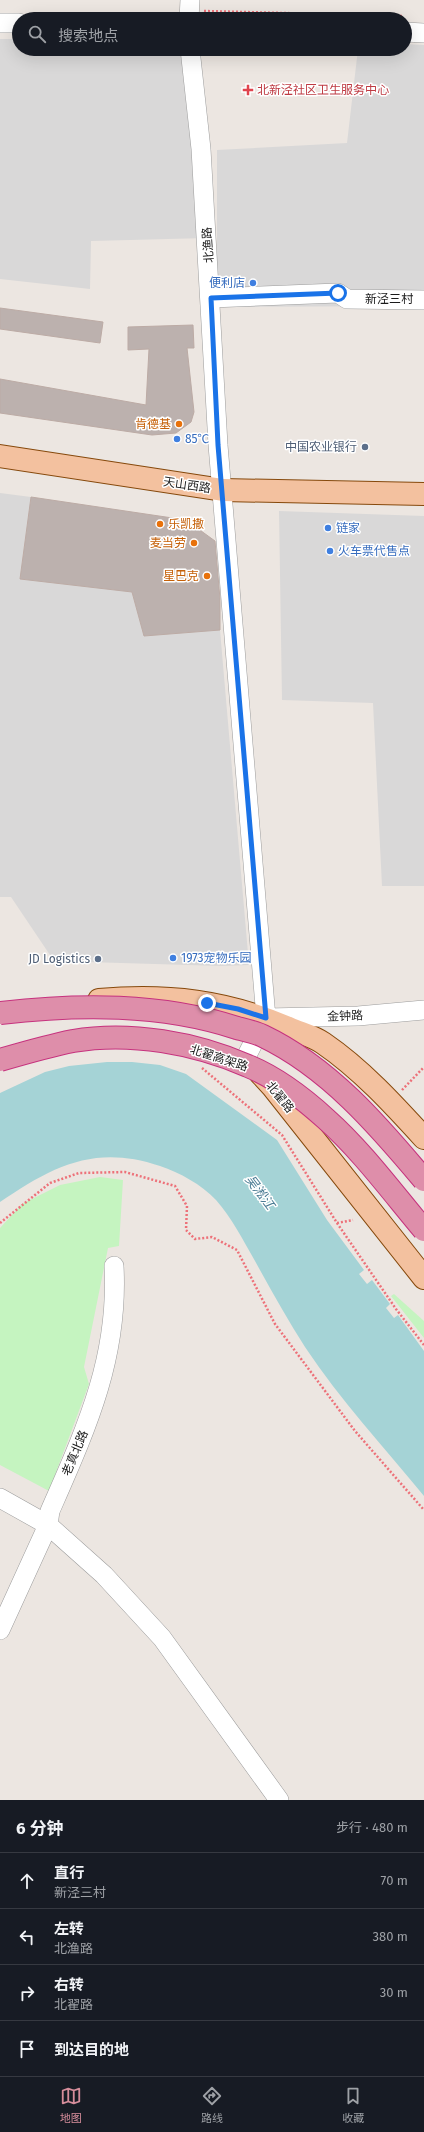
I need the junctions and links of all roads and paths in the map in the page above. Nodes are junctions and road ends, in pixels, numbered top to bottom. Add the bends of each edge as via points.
1 (189, 10) edge
2 (220, 12) edge
3 (0, 23) edge
4 (12, 23) edge
5 (412, 27) edge
6 (424, 33) edge
7 (191, 56) edge
8 (211, 298) junction
9 (424, 300) edge
10 (0, 456) edge
11 (223, 490) junction
12 (424, 494) edge
13 (424, 1010) edge
14 (0, 1013) edge
15 (0, 1018) edge
16 (266, 1018) junction
17 (0, 1049) edge
18 (245, 1059) junction
19 (0, 1060) edge
20 (199, 1066) dead end
21 (424, 1067) edge
22 (391, 1101) junction
23 (424, 1138) edge
24 (424, 1180) edge
25 (353, 1220) dead end
26 (337, 1222) junction
27 (0, 1223) edge
28 (424, 1230) edge
29 (114, 1266) dead end
30 (424, 1278) edge
31 (424, 1345) edge
32 (0, 1498) edge
33 (424, 1510) edge
34 (48, 1525) junction
35 (0, 1630) edge
36 (279, 1800) edge

1 - 2 path
3 - 4 street
5 - 6 street
7 - 8 street, 北渔路 via 201,149
8 - 9 street, 新泾三村 via 338,293 347,299
8 - 11 street, 北渔路 via 218,445
10 - 11 main road, 天山西路
11 - 12 main road, 天山西路
11 - 16 street, 北渔路
13 - 16 street, 金钟路 via 358,1016
14 - 24 highway, bridge via 33,1009 131,1008 176,1013 219,1022 262,1036 312,1066 349,1097
15 - 16 main road via 84,1001 137,997 193,1000 238,1009
16 - 18 street
16 - 22 main road via 321,1042 342,1056
17 - 18 main road, 北翟路 via 79,1033 165,1034 196,1038
18 - 30 main road, 北翟路 via 272,1086
19 - 28 highway, 北翟高架路, bridge via 74,1041 134,1038 212,1053 249,1066 289,1089 326,1119 368,1163
20 - 26 path via 282,1135
21 - 22 path
22 - 23 main road
25 - 26 path
26 - 31 path via 396,1309
27 - 33 path via 50,1183 79,1173 125,1172 175,1186 187,1206 186,1230 195,1239 212,1237 237,1250 275,1324 355,1431
29 - 34 street, 老真北路 via 114,1315 103,1375 88,1422 50,1511
32 - 34 street
34 - 35 street, 老真北路
34 - 36 street via 104,1575 162,1638

